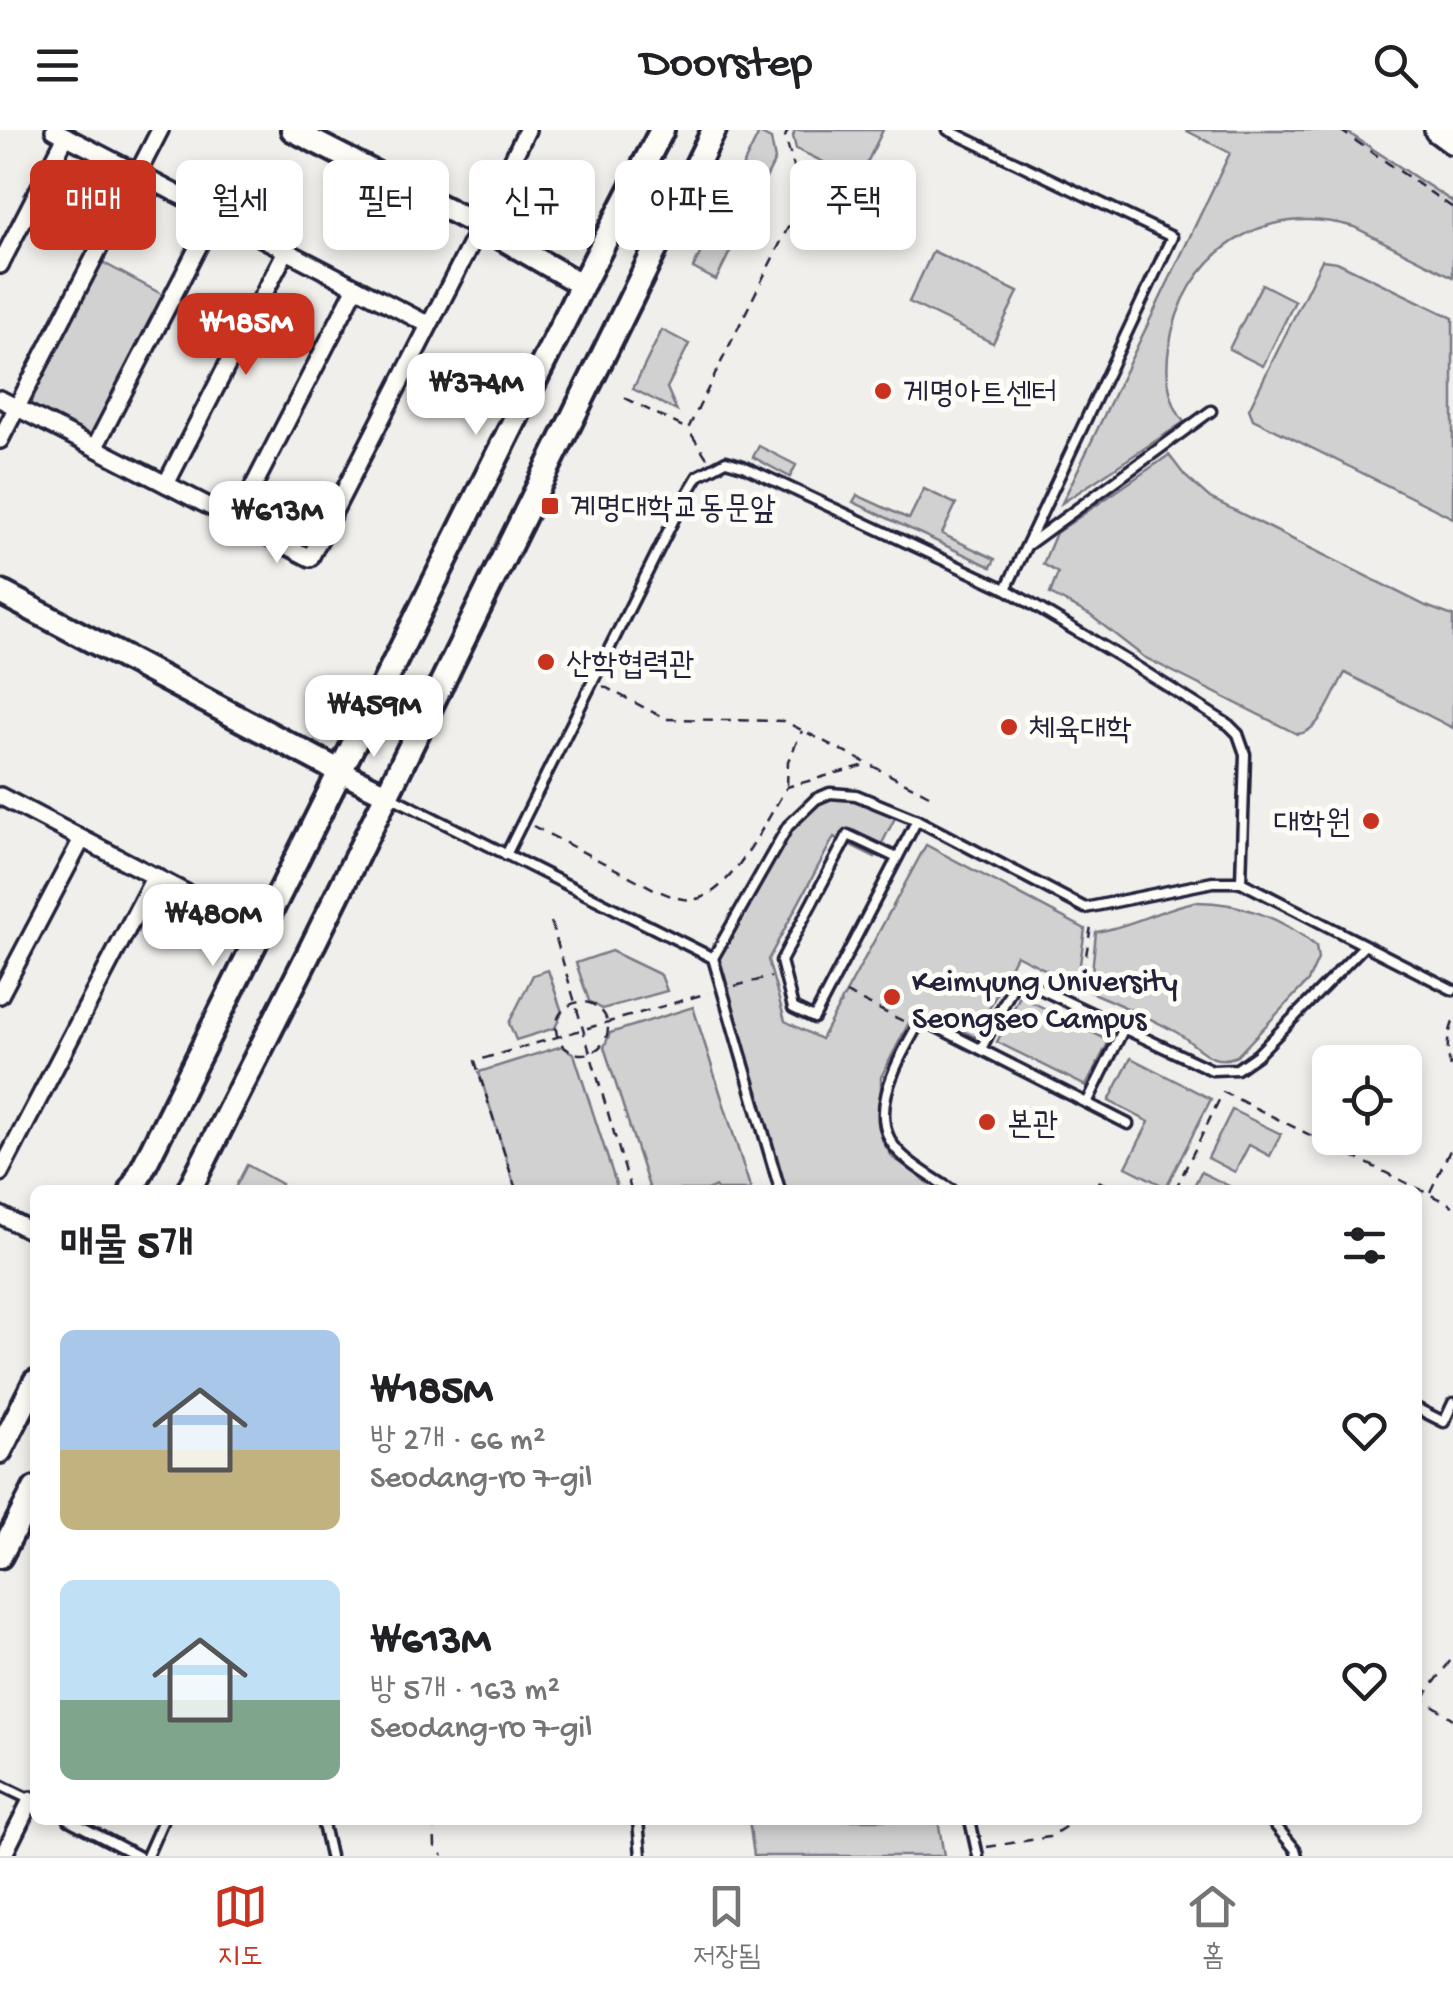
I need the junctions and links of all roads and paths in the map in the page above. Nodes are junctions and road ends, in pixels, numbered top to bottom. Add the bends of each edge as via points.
1 (160, 130) edge
2 (292, 130) edge
3 (527, 130) edge
4 (662, 130) edge
5 (714, 130) edge
6 (788, 130) edge
7 (948, 130) edge
8 (1340, 130) edge
9 (1438, 130) edge
10 (60, 133) edge
11 (1453, 140) edge
12 (111, 160) edge
13 (145, 160) edge
14 (512, 160) edge
15 (1453, 208) edge
16 (469, 220) edge
17 (469, 247) edge
18 (99, 250) edge
19 (197, 250) edge
20 (521, 250) edge
21 (286, 251) joint
22 (0, 264) edge
23 (582, 285) junction
24 (356, 287) junction
25 (429, 325) junction
26 (0, 398) edge
27 (625, 398) dead end
28 (17, 407) junction
29 (1211, 411) dead end
30 (688, 430) junction
31 (0, 440) edge
32 (95, 448) junction
33 (713, 467) junction
34 (166, 484) junction
35 (236, 520) junction
36 (1025, 547) junction
37 (1006, 588) junction
38 (0, 592) edge
39 (592, 681) junction
40 (802, 730) junction
41 (868, 764) junction
42 (339, 771) junction
43 (787, 786) junction
44 (386, 794) junction
45 (929, 794) dead end
46 (4, 798) edge
47 (0, 817) edge
48 (522, 820) junction
49 (917, 820) junction
50 (82, 838) junction
51 (506, 855) junction
52 (897, 858) junction
53 (154, 876) junction
54 (1241, 882) junction
55 (1094, 906) junction
56 (551, 922) dead end
57 (261, 932) junction
58 (1364, 946) junction
59 (712, 958) junction
60 (772, 977) dead end
61 (723, 989) junction
62 (1453, 990) edge
63 (846, 993) dead end
64 (0, 995) edge
65 (575, 1004) junction
66 (1078, 1008) junction
67 (608, 1022) junction
68 (1453, 1022) edge
69 (582, 1028) junction
70 (916, 1028) junction
71 (1123, 1030) junction
72 (557, 1036) junction
73 (981, 1049) junction
74 (590, 1053) junction
75 (1453, 1073) edge
76 (1087, 1103) junction
77 (1128, 1124) dead end
78 (1453, 1144) edge
79 (0, 1173) edge
80 (1098, 1181) dead end
81 (134, 1185) edge
82 (192, 1185) edge
83 (514, 1185) edge
84 (630, 1185) edge
85 (779, 1185) edge
86 (945, 1185) edge
87 (1106, 1185) edge
88 (1177, 1185) edge
89 (1411, 1185) edge
90 (1422, 1191) edge
91 (1429, 1194) junction
92 (1453, 1206) edge
93 (0, 1215) edge
94 (30, 1230) edge
95 (30, 1392) edge
96 (1453, 1403) edge
97 (1422, 1411) edge
98 (0, 1451) edge
99 (30, 1499) edge
100 (0, 1556) edge
101 (1453, 1658) edge
102 (1423, 1698) joint
103 (1453, 1719) edge
104 (0, 1785) edge
105 (30, 1800) edge
106 (30, 1806) edge
107 (79, 1825) edge
108 (161, 1825) edge
109 (323, 1825) edge
110 (434, 1825) edge
111 (638, 1825) edge
112 (971, 1825) edge
113 (1068, 1825) edge
114 (1276, 1825) edge
115 (977, 1852) edge
116 (1296, 1852) edge
117 (3, 1856) edge
118 (138, 1856) edge
119 (147, 1856) edge
120 (330, 1856) edge
121 (443, 1856) edge
122 (641, 1856) edge
123 (1306, 1856) edge

1 - 13 street
2 - 16 street
3 - 14 street
4 - 23 main road
5 - 44 main road
6 - 30 path via 794,168 808,187
7 - 36 lane via 1172,237
8 - 15 path
9 - 11 main road
10 - 12 street
10 - 22 street
17 - 25 street
18 - 28 street
19 - 32 street
20 - 23 street
21 - 24 street
21 - 34 street
23 - 42 main road
24 - 25 street
24 - 35 street
25 - 35 street via 310,558
26 - 28 street
27 - 30 path
28 - 31 street
28 - 32 street
29 - 36 lane
30 - 33 path
32 - 34 street
33 - 37 lane via 726,460 742,466
33 - 39 lane via 698,476 682,503
34 - 35 street
36 - 37 lane
37 - 54 lane via 1238,734 1245,754
38 - 42 main road
39 - 40 path via 666,718 784,722
39 - 48 lane
40 - 41 path
40 - 43 path via 788,761
41 - 43 path
41 - 45 path
42 - 44 street
42 - 57 main road
43 - 48 path via 731,878 700,898 671,897
44 - 51 lane
44 - 82 main road
46 - 47 street
46 - 50 street
48 - 51 lane
49 - 52 lane
49 - 55 lane via 1085,908
49 - 59 lane via 856,795 816,798 788,826
50 - 53 street
50 - 64 street
51 - 59 lane
52 - 52 lane via 814,1018 793,1008 781,961 848,835
53 - 57 street
53 - 79 street
54 - 55 lane
54 - 58 lane
55 - 66 path
56 - 65 path
57 - 81 main road
58 - 62 lane
58 - 71 lane via 1238,1068 1212,1070
59 - 61 lane
60 - 61 path
61 - 67 path
61 - 85 lane
63 - 70 path
65 - 67 path via 594,1005
65 - 69 path
65 - 72 path via 562,1011
66 - 71 lane
66 - 73 lane via 1017,978
67 - 69 path
67 - 74 path via 605,1042
68 - 75 path via 1447,1057
69 - 72 path
69 - 74 path
70 - 73 lane via 921,1019
70 - 86 lane via 892,1073 885,1126 900,1154
71 - 76 lane
72 - 74 path via 567,1050
72 - 83 path via 475,1061
73 - 76 lane
74 - 84 path
76 - 77 lane
78 - 91 path
80 - 87 path
88 - 89 path via 1223,1092
90 - 91 path
91 - 92 path
93 - 94 street
95 - 98 main road
96 - 97 lane via 1444,1422
99 - 100 main road
101 - 102 path
102 - 103 path
104 - 105 lane
106 - 117 street
107 - 118 lane
108 - 119 lane
109 - 120 lane
110 - 121 path
111 - 122 lane
112 - 115 lane
113 - 115 path via 1049,1837
114 - 116 lane
116 - 123 lane

